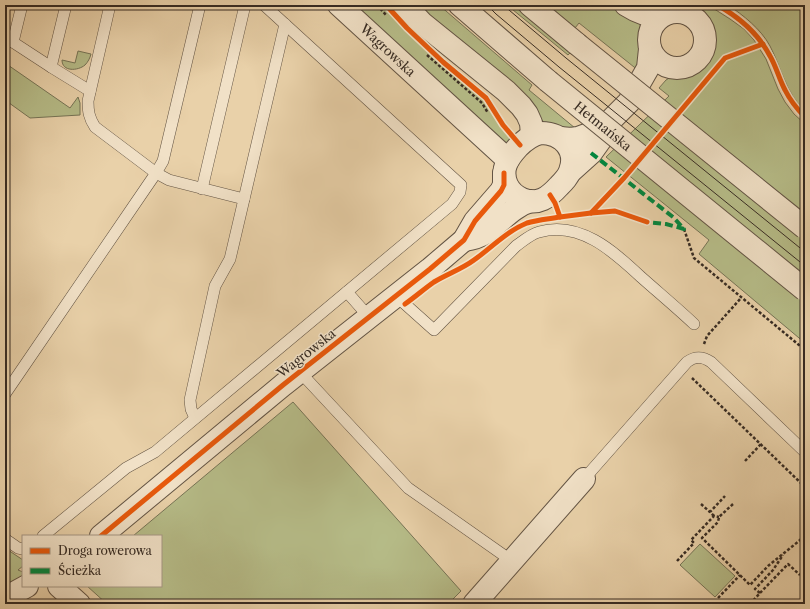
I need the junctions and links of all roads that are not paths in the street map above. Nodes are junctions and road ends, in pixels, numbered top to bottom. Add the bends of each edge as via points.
1 (22, 5) edge
2 (66, 5) edge
3 (110, 5) edge
4 (200, 5) edge
5 (245, 5) edge
6 (264, 5) edge
7 (339, 5) edge
8 (460, 5) edge
9 (530, 5) edge
10 (626, 5) edge
11 (398, 13) edge
12 (661, 16) junction
13 (285, 24) junction
14 (9, 39) edge
15 (650, 49) junction
16 (51, 67) junction
17 (679, 68) junction
18 (90, 91) junction
19 (629, 102) junction
20 (602, 129) junction
21 (532, 135) junction
22 (560, 138) junction
23 (506, 166) junction
24 (571, 171) junction
25 (156, 173) junction
26 (202, 188) junction
27 (244, 199) junction
28 (531, 201) junction
29 (805, 228) edge
30 (464, 240) junction
31 (805, 290) edge
32 (347, 292) junction
33 (396, 296) junction
34 (369, 317) junction
35 (694, 324) dead end
36 (300, 372) junction
37 (5, 394) edge
38 (195, 418) junction
39 (805, 452) edge
40 (584, 479) joint
41 (44, 535) edge
42 (102, 535) edge
43 (5, 539) edge
44 (22, 549) edge
45 (512, 561) junction
46 (25, 587) edge
47 (60, 587) edge
48 (5, 598) edge
49 (79, 604) edge
50 (474, 604) edge

1 - 14 lane
2 - 16 lane
3 - 18 lane
4 - 25 lane via 163,161
5 - 26 lane
6 - 13 lane
7 - 23 street, Wagrowska
8 - 31 street, Hetmańska, bridge via 548,81
9 - 29 street, bridge
10 - 12 street via 642,14
11 - 21 street via 422,23 506,91 527,114
12 - 15 street via 651,27
12 - 17 street via 675,11 689,14 696,18 704,30 706,37 703,52 694,63
13 - 27 lane
13 - 32 lane via 461,185 460,192 452,204
14 - 16 lane
15 - 17 street via 665,65
15 - 19 street via 648,68
16 - 18 lane
17 - 19 street via 668,73 646,94
18 - 25 lane via 88,110 94,127
19 - 20 street
20 - 22 street via 578,138
20 - 24 street via 601,139 591,153
21 - 22 street via 547,133
21 - 23 street via 512,154
22 - 24 street via 571,152
23 - 28 street via 508,186 512,193
23 - 30 street, Wagrowska via 501,191 475,221
24 - 28 street via 548,196
25 - 26 lane via 169,180
25 - 37 lane
26 - 27 lane
27 - 38 lane via 230,259 215,286 191,393 191,409
28 - 30 street, Wagrowska via 517,207 485,233
30 - 33 street, Wagrowska
32 - 34 lane
32 - 38 lane
33 - 34 street, Wagrowska
33 - 35 lane via 434,330 516,246 538,232 563,230 588,236 608,248
34 - 36 street, Wagrowska
36 - 42 street, Wagrowska
36 - 45 lane via 408,488
38 - 41 lane via 155,452 126,468
39 - 40 lane via 711,362 696,357 687,362
40 - 45 street
43 - 44 lane
45 - 50 street
46 - 48 street
47 - 49 street

